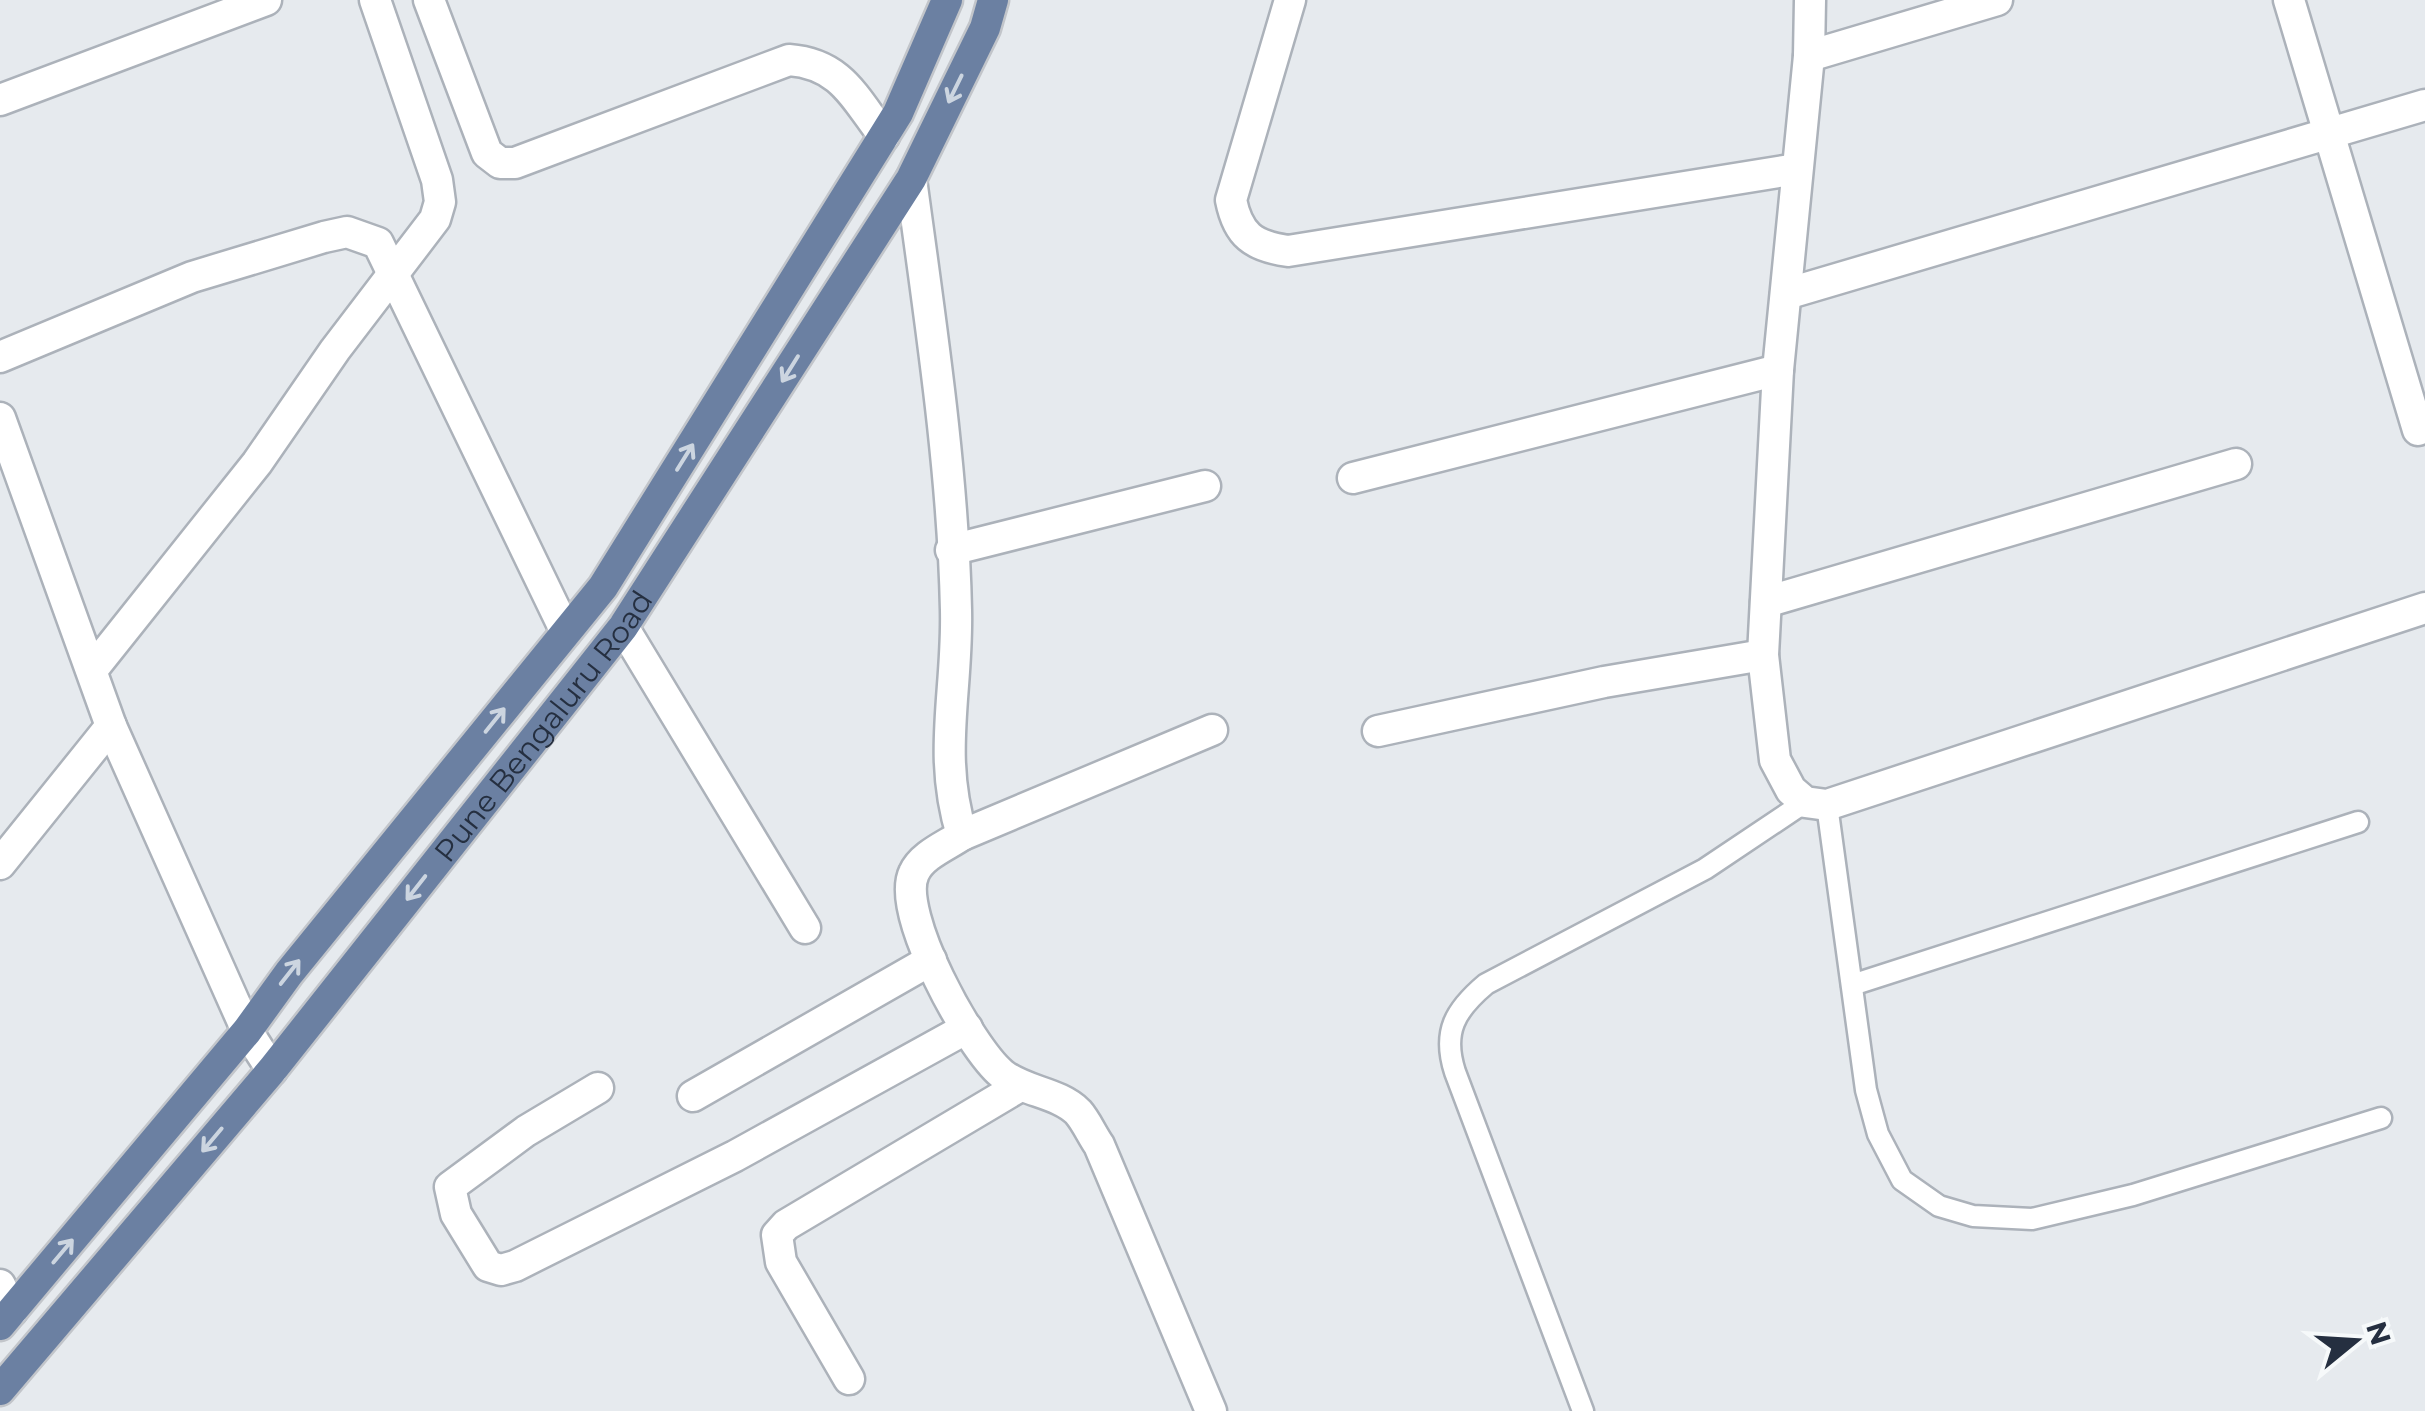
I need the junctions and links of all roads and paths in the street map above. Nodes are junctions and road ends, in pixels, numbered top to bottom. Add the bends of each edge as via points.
1 (266, 0) edge
2 (375, 0) edge
3 (428, 0) edge
4 (947, 0) edge
5 (993, 0) edge
6 (1290, 0) edge
7 (1810, 0) edge
8 (1997, 0) edge
9 (2289, 0) edge
10 (1808, 56) junction
11 (0, 100) edge
12 (2425, 104) edge
13 (2328, 134) junction
14 (884, 136) junction
15 (1797, 169) junction
16 (911, 180) junction
17 (394, 271) junction
18 (1786, 294) junction
19 (0, 357) edge
20 (1778, 370) junction
21 (0, 418) edge
22 (2418, 430) dead end
23 (2236, 464) dead end
24 (1353, 478) dead end
25 (1205, 486) dead end
26 (951, 550) junction
27 (1766, 602) junction
28 (2425, 608) edge
29 (622, 626) junction
30 (566, 632) junction
31 (1763, 655) junction
32 (92, 670) junction
33 (111, 726) junction
34 (1212, 730) dead end
35 (1378, 731) dead end
36 (1816, 804) junction
37 (2358, 822) dead end
38 (962, 835) junction
39 (0, 864) edge
40 (805, 928) dead end
41 (931, 960) junction
42 (1852, 985) junction
43 (966, 1028) junction
44 (247, 1031) junction
45 (272, 1070) junction
46 (1020, 1086) junction
47 (598, 1088) dead end
48 (693, 1096) dead end
49 (2382, 1118) dead end
50 (4, 1307) edge
51 (849, 1379) dead end
52 (0, 1390) edge
53 (1211, 1411) edge
54 (1583, 1411) edge

1 - 11 street
2 - 17 street via 440,202 435,220
3 - 14 street via 487,154 500,163 516,163 789,60 818,62 835,74
4 - 14 main road
5 -> 16 main road, Pune Bengaluru Road
6 - 15 street via 1232,200 1236,223 1248,240 1265,248 1288,251
7 - 10 street
8 - 10 street
9 - 13 street
10 - 15 street
12 - 13 street
13 - 18 street
13 - 22 street
30 -> 14 main road via 603,586
15 - 18 street
16 - 26 street
16 -> 29 main road, Pune Bengaluru Road
17 - 19 street via 378,243 335,234 192,277
17 - 30 street
17 - 32 street via 257,464
18 - 20 street
20 - 24 street
20 - 27 street
21 - 32 street
23 - 27 street
25 - 26 street
26 - 38 street via 956,626 947,759
27 - 31 street
28 - 36 street
29 - 40 street
29 -> 45 main road, Pune Bengaluru Road
44 -> 30 main road
31 - 35 street
31 - 36 street via 1775,760 1791,790
32 - 33 street
33 - 39 street
33 - 44 street
34 - 38 street
36 - 42 lane
36 - 54 lane via 1486,984 1461,1006 1450,1028 1448,1049
37 - 42 lane
38 - 41 street via 925,858 910,886
41 - 43 street
41 - 48 street
42 - 49 lane via 1866,1090 1878,1134 1902,1180 1939,1206 1973,1216 2032,1219
43 - 46 street via 999,1072
43 - 47 street via 735,1156 515,1266 488,1266 456,1214 450,1187
44 - 45 street
50 -> 44 main road
45 -> 52 main road, Pune Bengaluru Road
46 - 51 street via 777,1235 781,1262
46 - 53 street via 1077,1111 1099,1145

